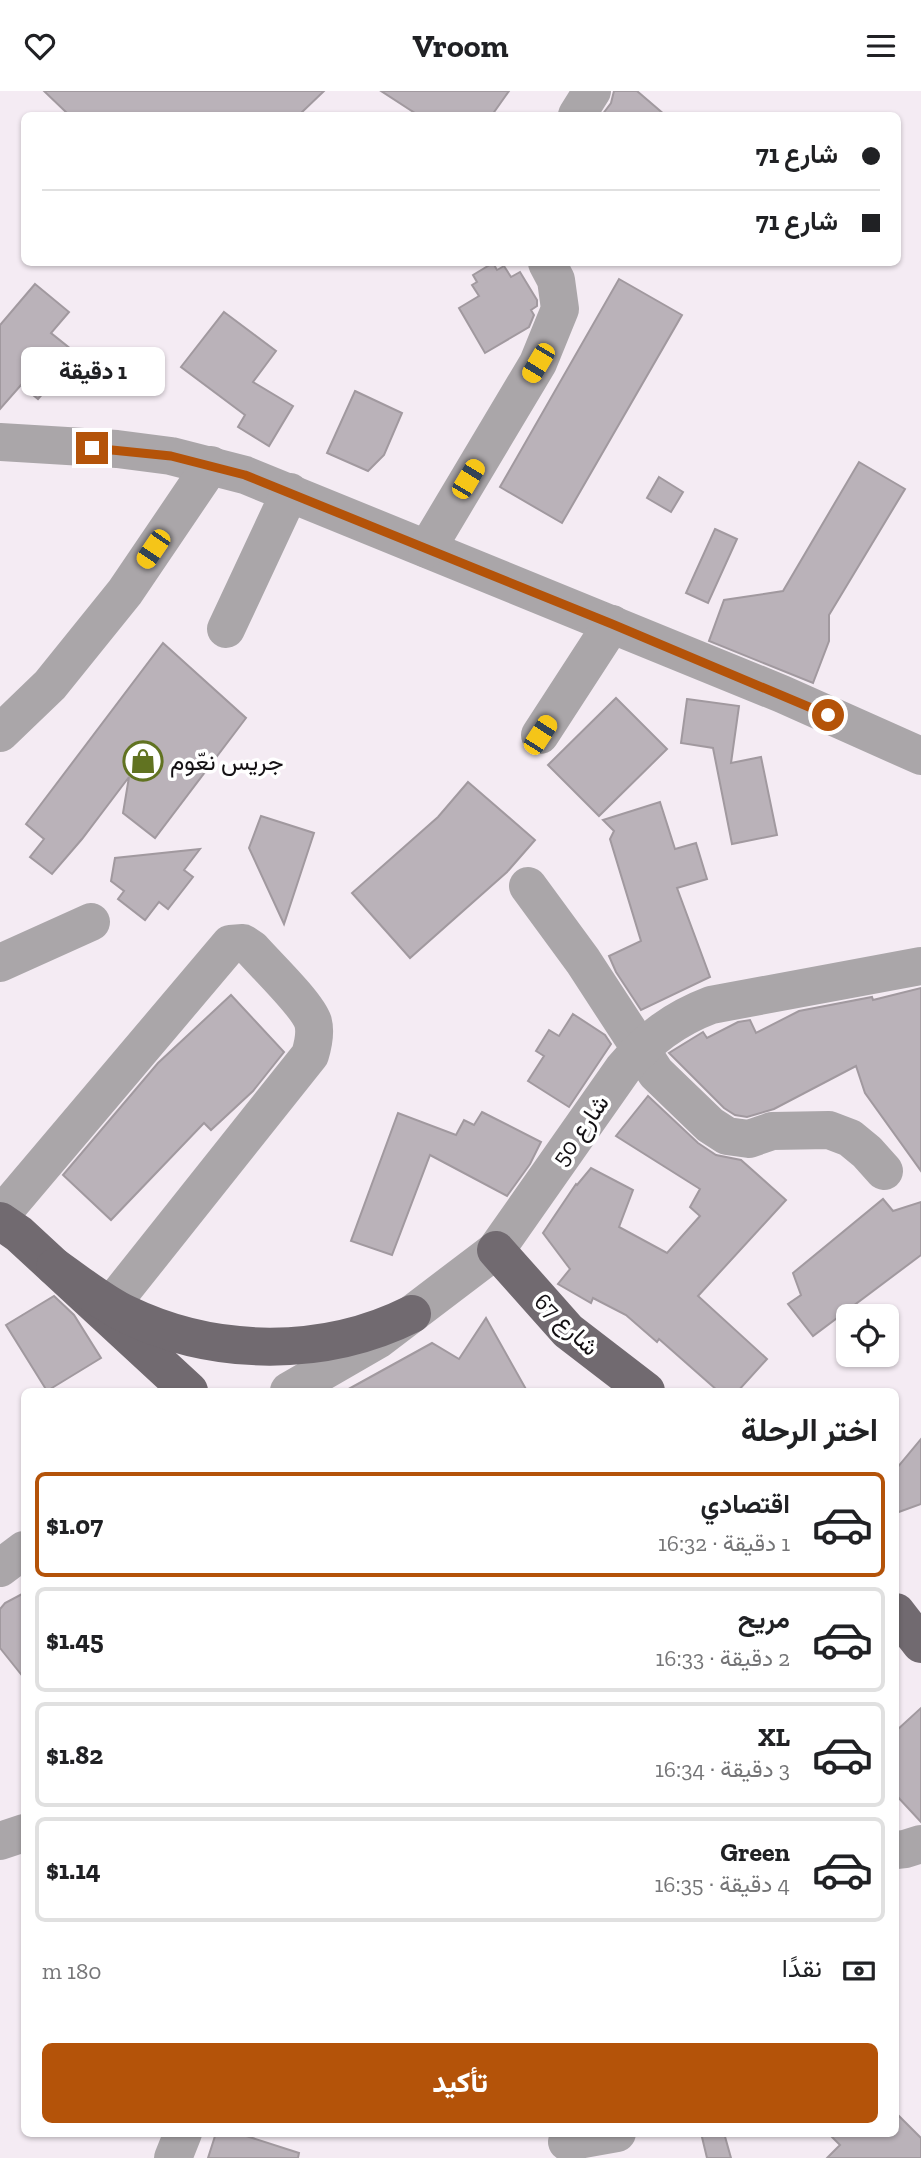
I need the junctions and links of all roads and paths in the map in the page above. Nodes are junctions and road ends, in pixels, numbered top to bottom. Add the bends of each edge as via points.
1 (592, 91) edge
2 (579, 112) edge
3 (549, 266) edge
4 (0, 442) edge
5 (211, 465) junction
6 (290, 492) junction
7 (427, 549) junction
8 (612, 624) junction
9 (226, 629) dead end
10 (0, 733) edge
11 (540, 735) dead end
12 (921, 756) edge
13 (528, 886) dead end
14 (91, 922) dead end
15 (0, 963) edge
16 (921, 966) edge
17 (640, 1049) junction
18 (884, 1171) dead end
19 (0, 1218) edge
20 (496, 1250) junction
21 (55, 1266) junction
22 (111, 1305) junction
23 (412, 1314) junction
24 (186, 1388) edge
25 (294, 1388) edge
26 (634, 1388) edge
27 (21, 1553) edge
28 (0, 1568) edge
29 (899, 1616) edge
30 (921, 1644) edge
31 (21, 1834) edge
32 (0, 1841) edge
33 (181, 2137) edge
34 (595, 2137) edge
35 (567, 2142) dead end
36 (173, 2158) edge

1 - 2 street
3 - 7 street via 556,280 560,309 538,363
4 - 5 street via 117,449
5 - 6 street
5 - 10 street via 125,592 50,685
6 - 7 street
6 - 9 street
7 - 8 street
8 - 11 street
8 - 12 street
13 - 17 street
14 - 15 street
16 - 17 street, شارع 50 via 711,1005 664,1028
17 - 18 street via 656,1073 727,1136 749,1139 772,1131 829,1130 850,1137
17 - 20 street, شارع 50
19 - 21 main road
19 - 22 street via 230,944 243,943 252,949 313,1022 310,1055
20 - 23 street, شارع 50
20 - 26 main road, شارع 67 via 568,1331
21 - 22 main road
21 - 24 main road
22 - 23 main road via 170,1331 267,1346 340,1340
23 - 25 street, شارع 50 via 379,1339
27 - 28 street
29 - 30 main road
31 - 32 street
33 - 36 street
34 - 35 street

